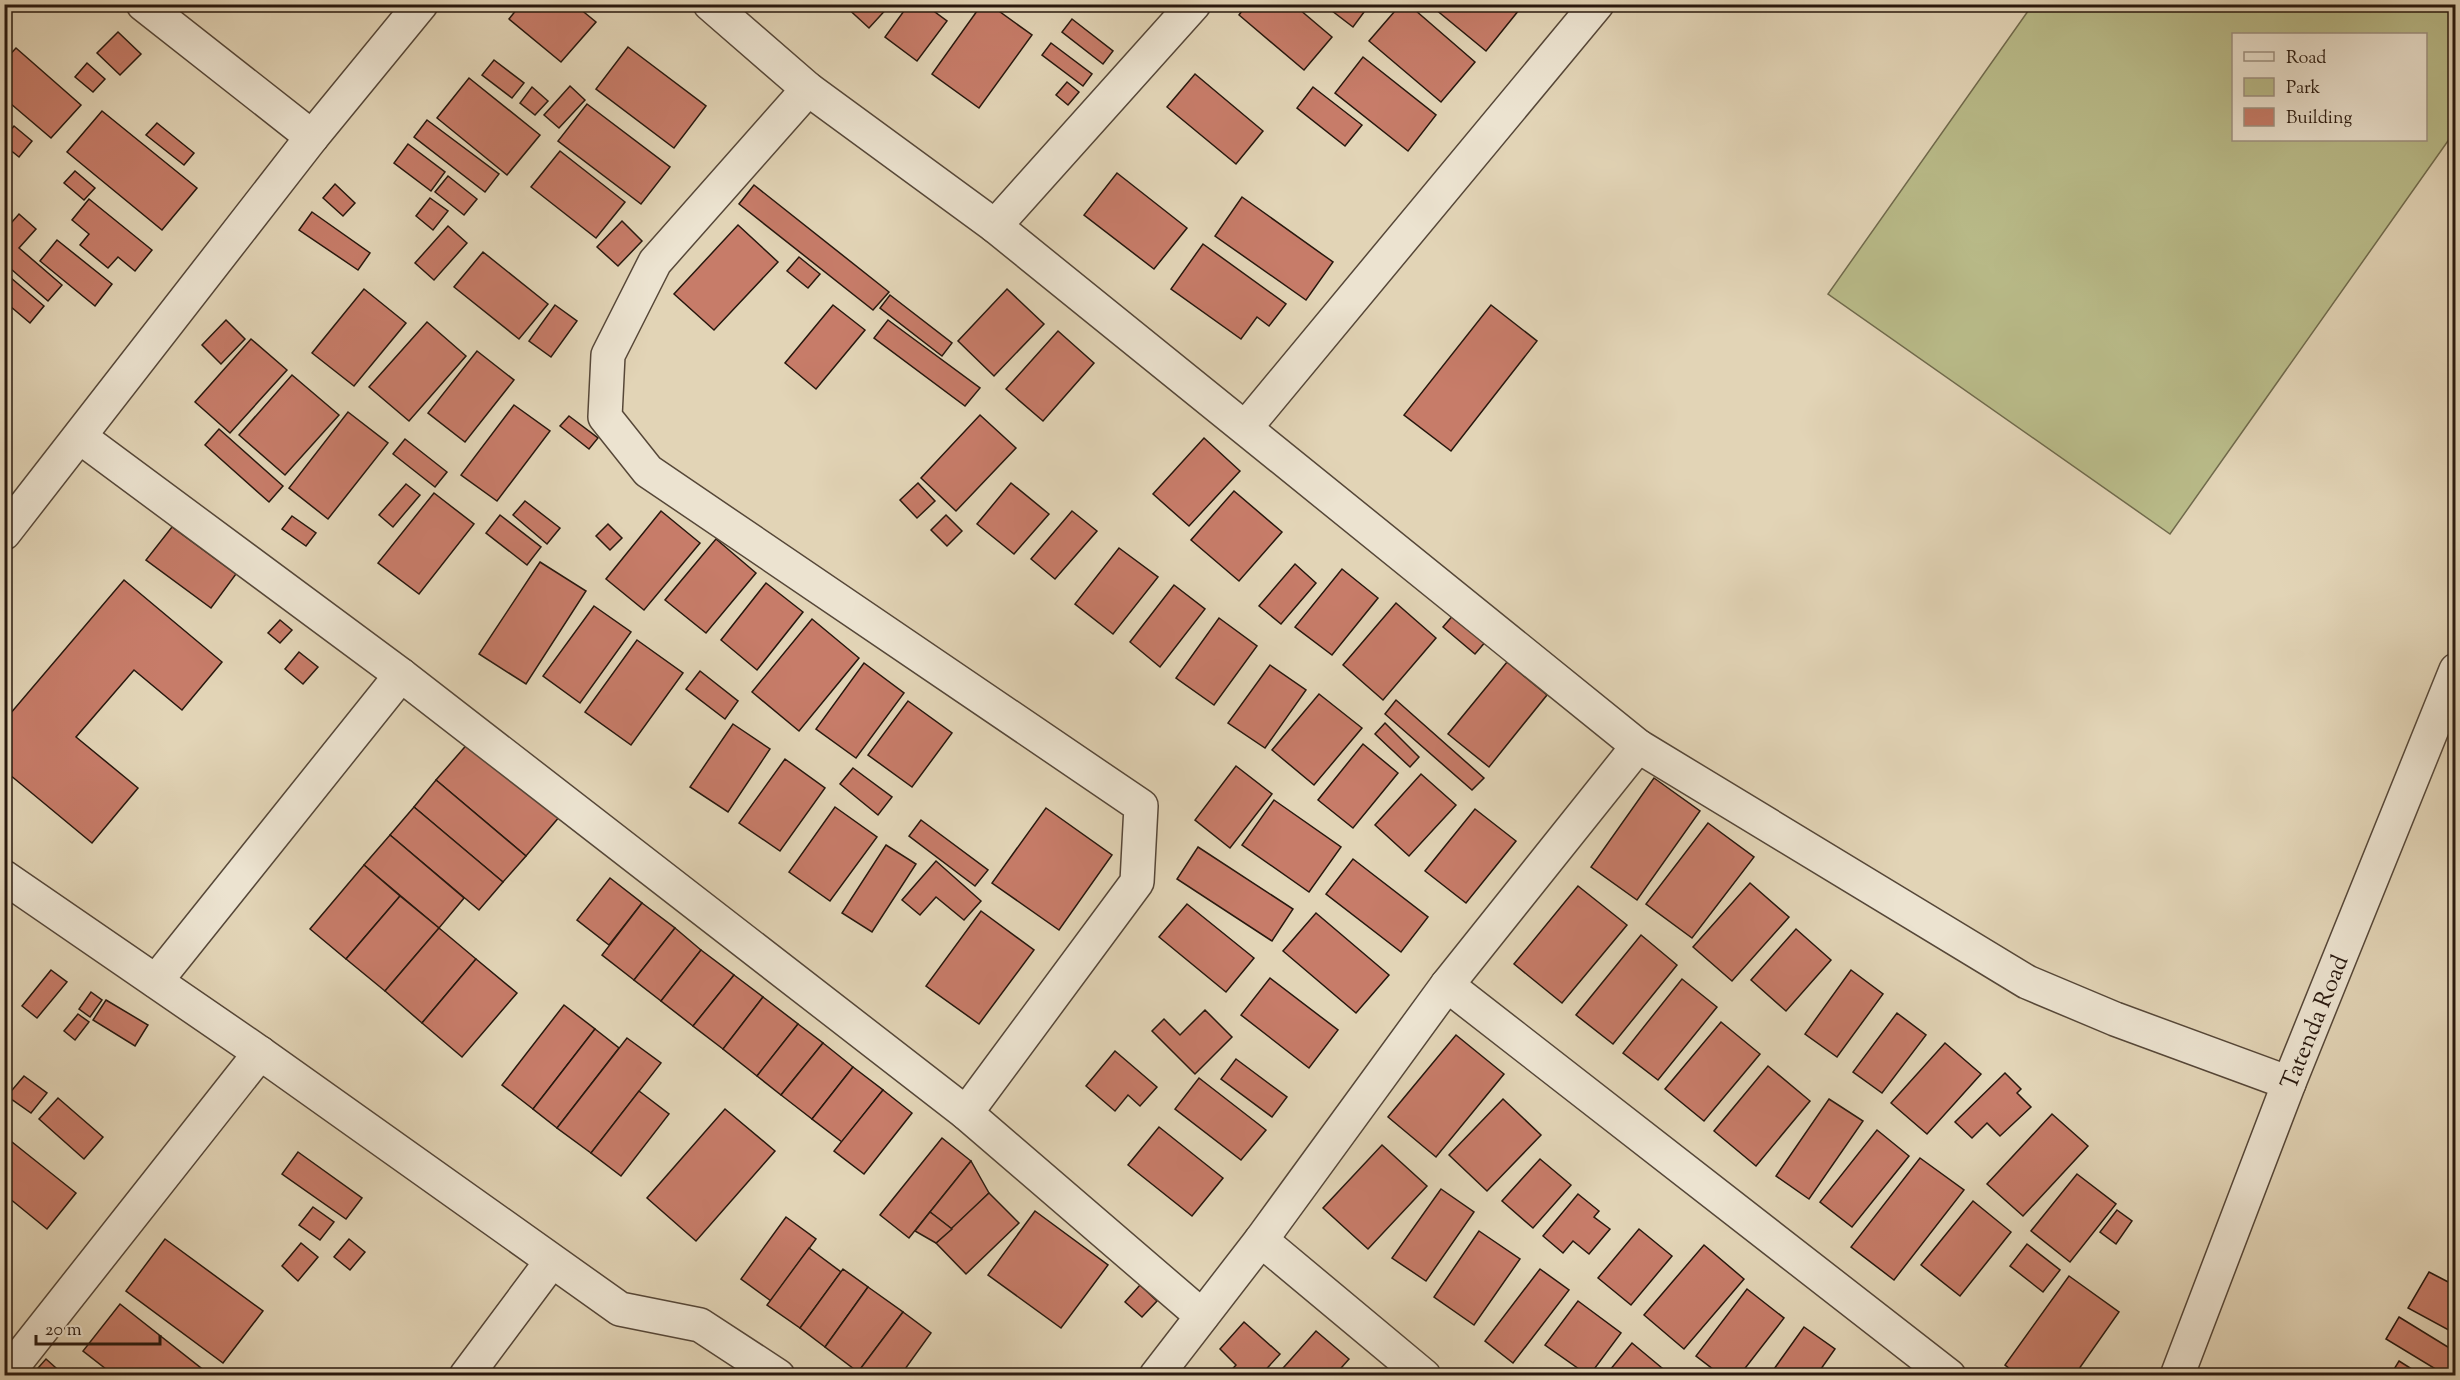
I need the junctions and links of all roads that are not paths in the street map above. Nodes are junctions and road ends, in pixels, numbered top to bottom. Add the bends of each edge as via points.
1 (143, 4) edge
2 (421, 4) edge
3 (710, 4) edge
4 (1194, 4) edge
5 (1597, 4) edge
6 (808, 88) junction
7 (312, 137) junction
8 (995, 226) junction
9 (1246, 427) junction
10 (80, 436) junction
11 (4, 532) edge
12 (2456, 670) edge
13 (401, 675) junction
14 (1638, 746) junction
15 (4, 877) edge
16 (156, 981) junction
17 (1447, 984) junction
18 (260, 1053) junction
19 (2289, 1083) junction
20 (966, 1113) junction
21 (1261, 1240) junction
22 (551, 1262) junction
23 (1202, 1316) junction
24 (5, 1376) edge
25 (466, 1376) edge
26 (778, 1376) edge
27 (1156, 1376) edge
28 (1424, 1376) edge
29 (1949, 1376) edge
30 (2177, 1376) edge

1 - 7 street
2 - 7 street
3 - 6 street
4 - 8 street
5 - 9 street
6 - 8 street
6 - 20 street via 655,262 608,355 605,417 648,471 1141,806 1137,882
7 - 10 street
8 - 9 street
9 - 14 street
10 - 11 street
10 - 13 street
12 - 19 street, Tatenda Road
13 - 16 street
13 - 20 street
14 - 17 street
14 - 19 street via 2027,982
15 - 16 street
16 - 18 street
17 - 21 street
17 - 29 street
18 - 22 street
18 - 24 street
19 - 30 street, Tatenda Road
20 - 23 street
21 - 23 street
21 - 28 street
22 - 25 street
22 - 26 street via 620,1309 700,1325
23 - 27 street

